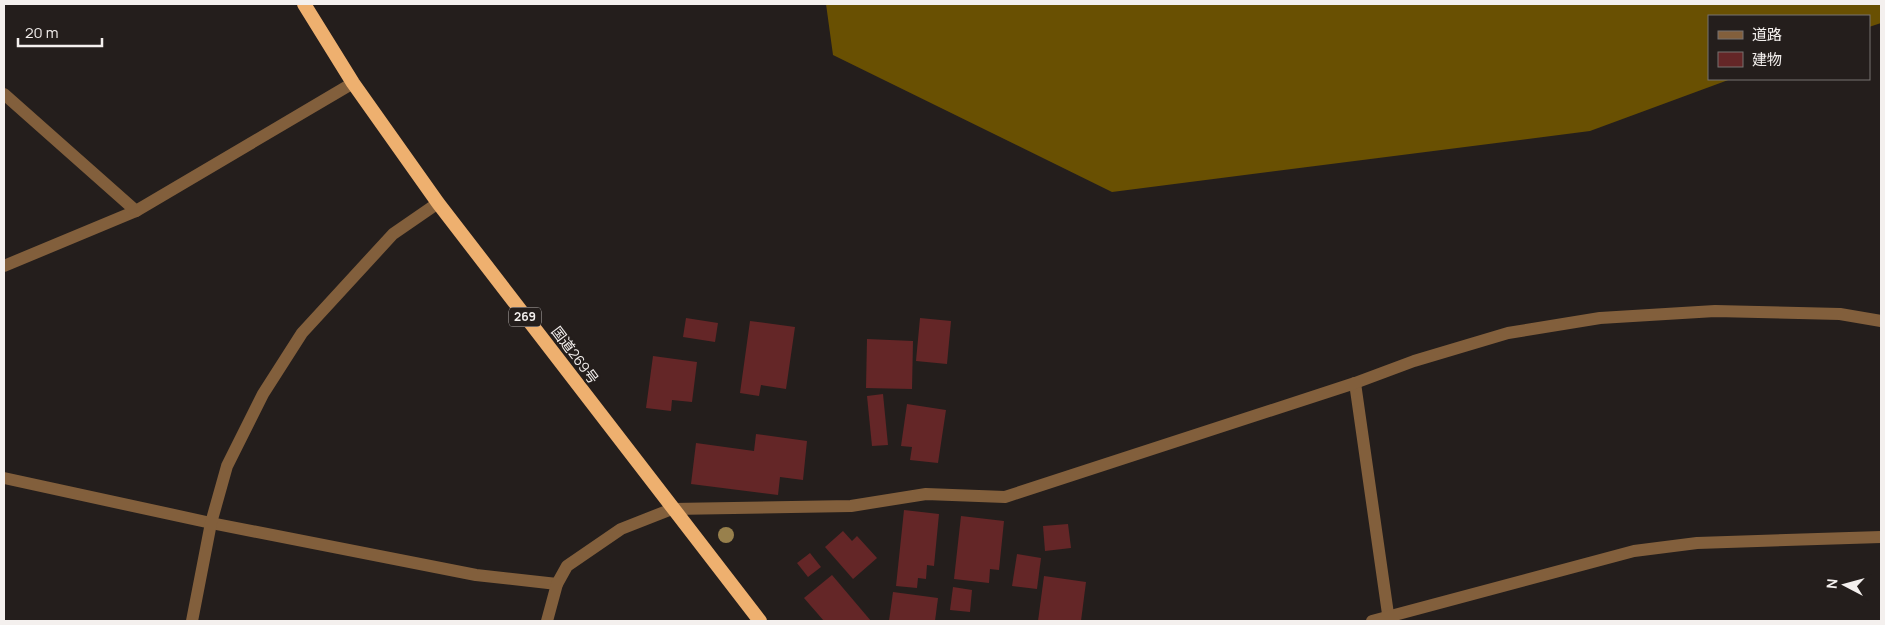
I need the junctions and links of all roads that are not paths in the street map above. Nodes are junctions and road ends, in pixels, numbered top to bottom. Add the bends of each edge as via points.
1 (304, 4) edge
2 (354, 83) junction
3 (4, 94) edge
4 (438, 202) junction
5 (136, 211) junction
6 (4, 266) edge
7 (1881, 321) edge
8 (1355, 383) junction
9 (4, 478) edge
10 (672, 509) junction
11 (211, 523) junction
12 (1881, 537) edge
13 (557, 584) junction
14 (1388, 619) edge
15 (192, 621) edge
16 (547, 621) edge
17 (760, 621) edge
18 (1372, 621) edge

1 - 2 highway, 国道269号 / 269
2 - 4 highway, 国道269号 / 269
2 - 5 street
3 - 5 street
4 - 10 highway, 国道269号 / 269
4 - 11 street via 393,234 302,333 263,394 227,466
5 - 6 street
7 - 8 street via 1840,314 1715,310 1600,318 1508,333 1414,361
8 - 10 street via 1005,497 926,494 851,506
8 - 14 street
9 - 11 street
10 - 13 street via 621,529 567,566
10 - 17 highway, 国道269号 / 269
11 - 13 street via 476,575
11 - 15 street
12 - 14 street via 1697,543 1634,551
13 - 16 street
14 - 18 street

